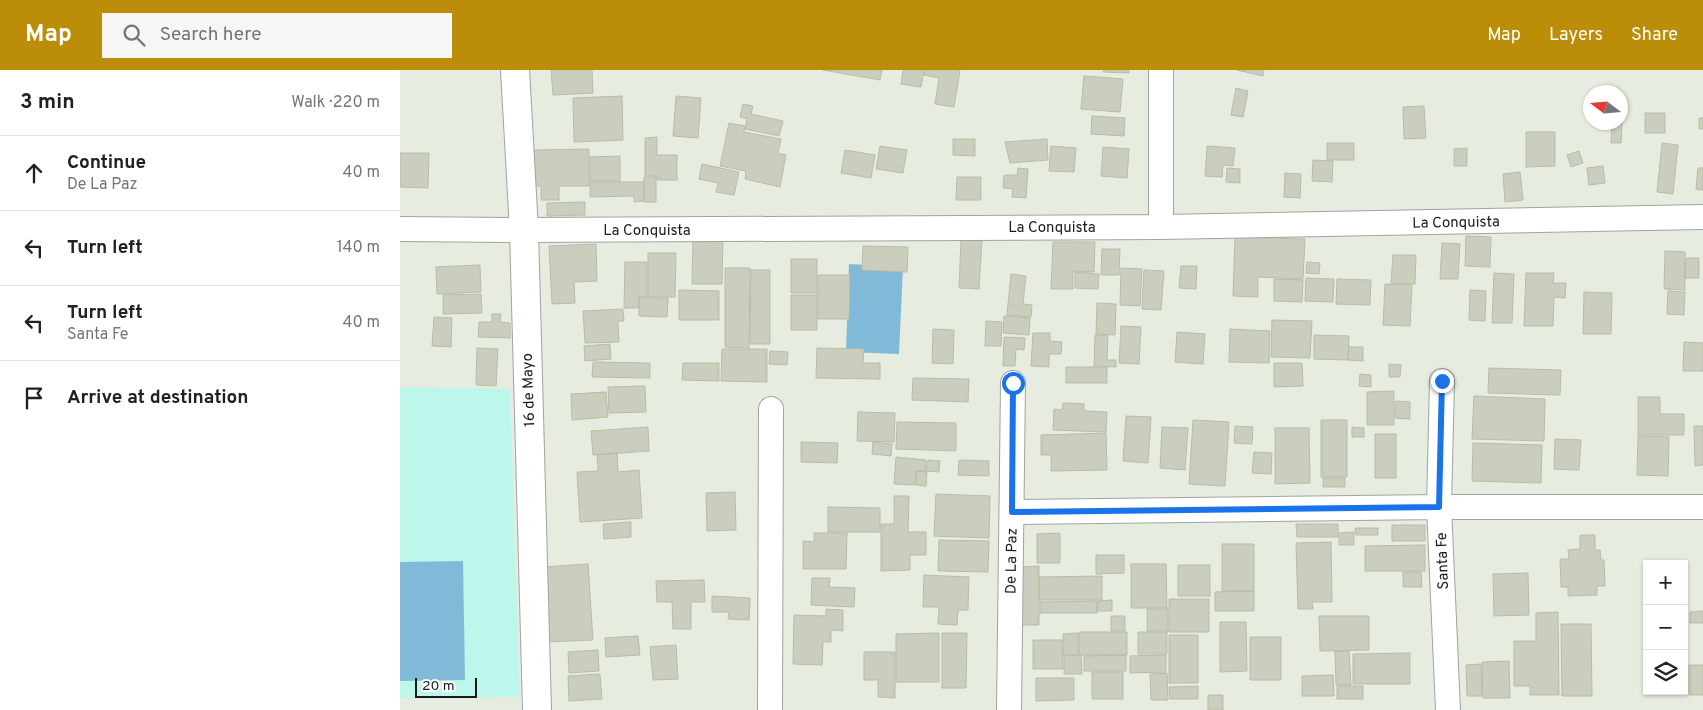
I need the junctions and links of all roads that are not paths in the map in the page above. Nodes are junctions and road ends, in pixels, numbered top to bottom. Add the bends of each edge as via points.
1 (515, 70) edge
2 (1161, 70) edge
3 (1703, 217) edge
4 (1161, 227) junction
5 (400, 228) edge
6 (524, 230) junction
7 (1442, 381) dead end
8 (1013, 383) dead end
9 (772, 409) dead end
10 (1703, 506) edge
11 (1439, 507) junction
12 (1012, 512) junction
13 (537, 710) edge
14 (770, 710) edge
15 (1009, 710) edge
16 (1448, 710) edge

1 - 6 street, 16 de Mayo
2 - 4 street
3 - 4 street, La Conquista
4 - 6 street, La Conquista
5 - 6 street, La Conquista
6 - 13 street, 16 de Mayo
7 - 11 street, Santa Fe
8 - 12 street, De La Paz
9 - 14 street
10 - 11 street
11 - 12 street
11 - 16 street, Santa Fe
12 - 15 street, De La Paz

